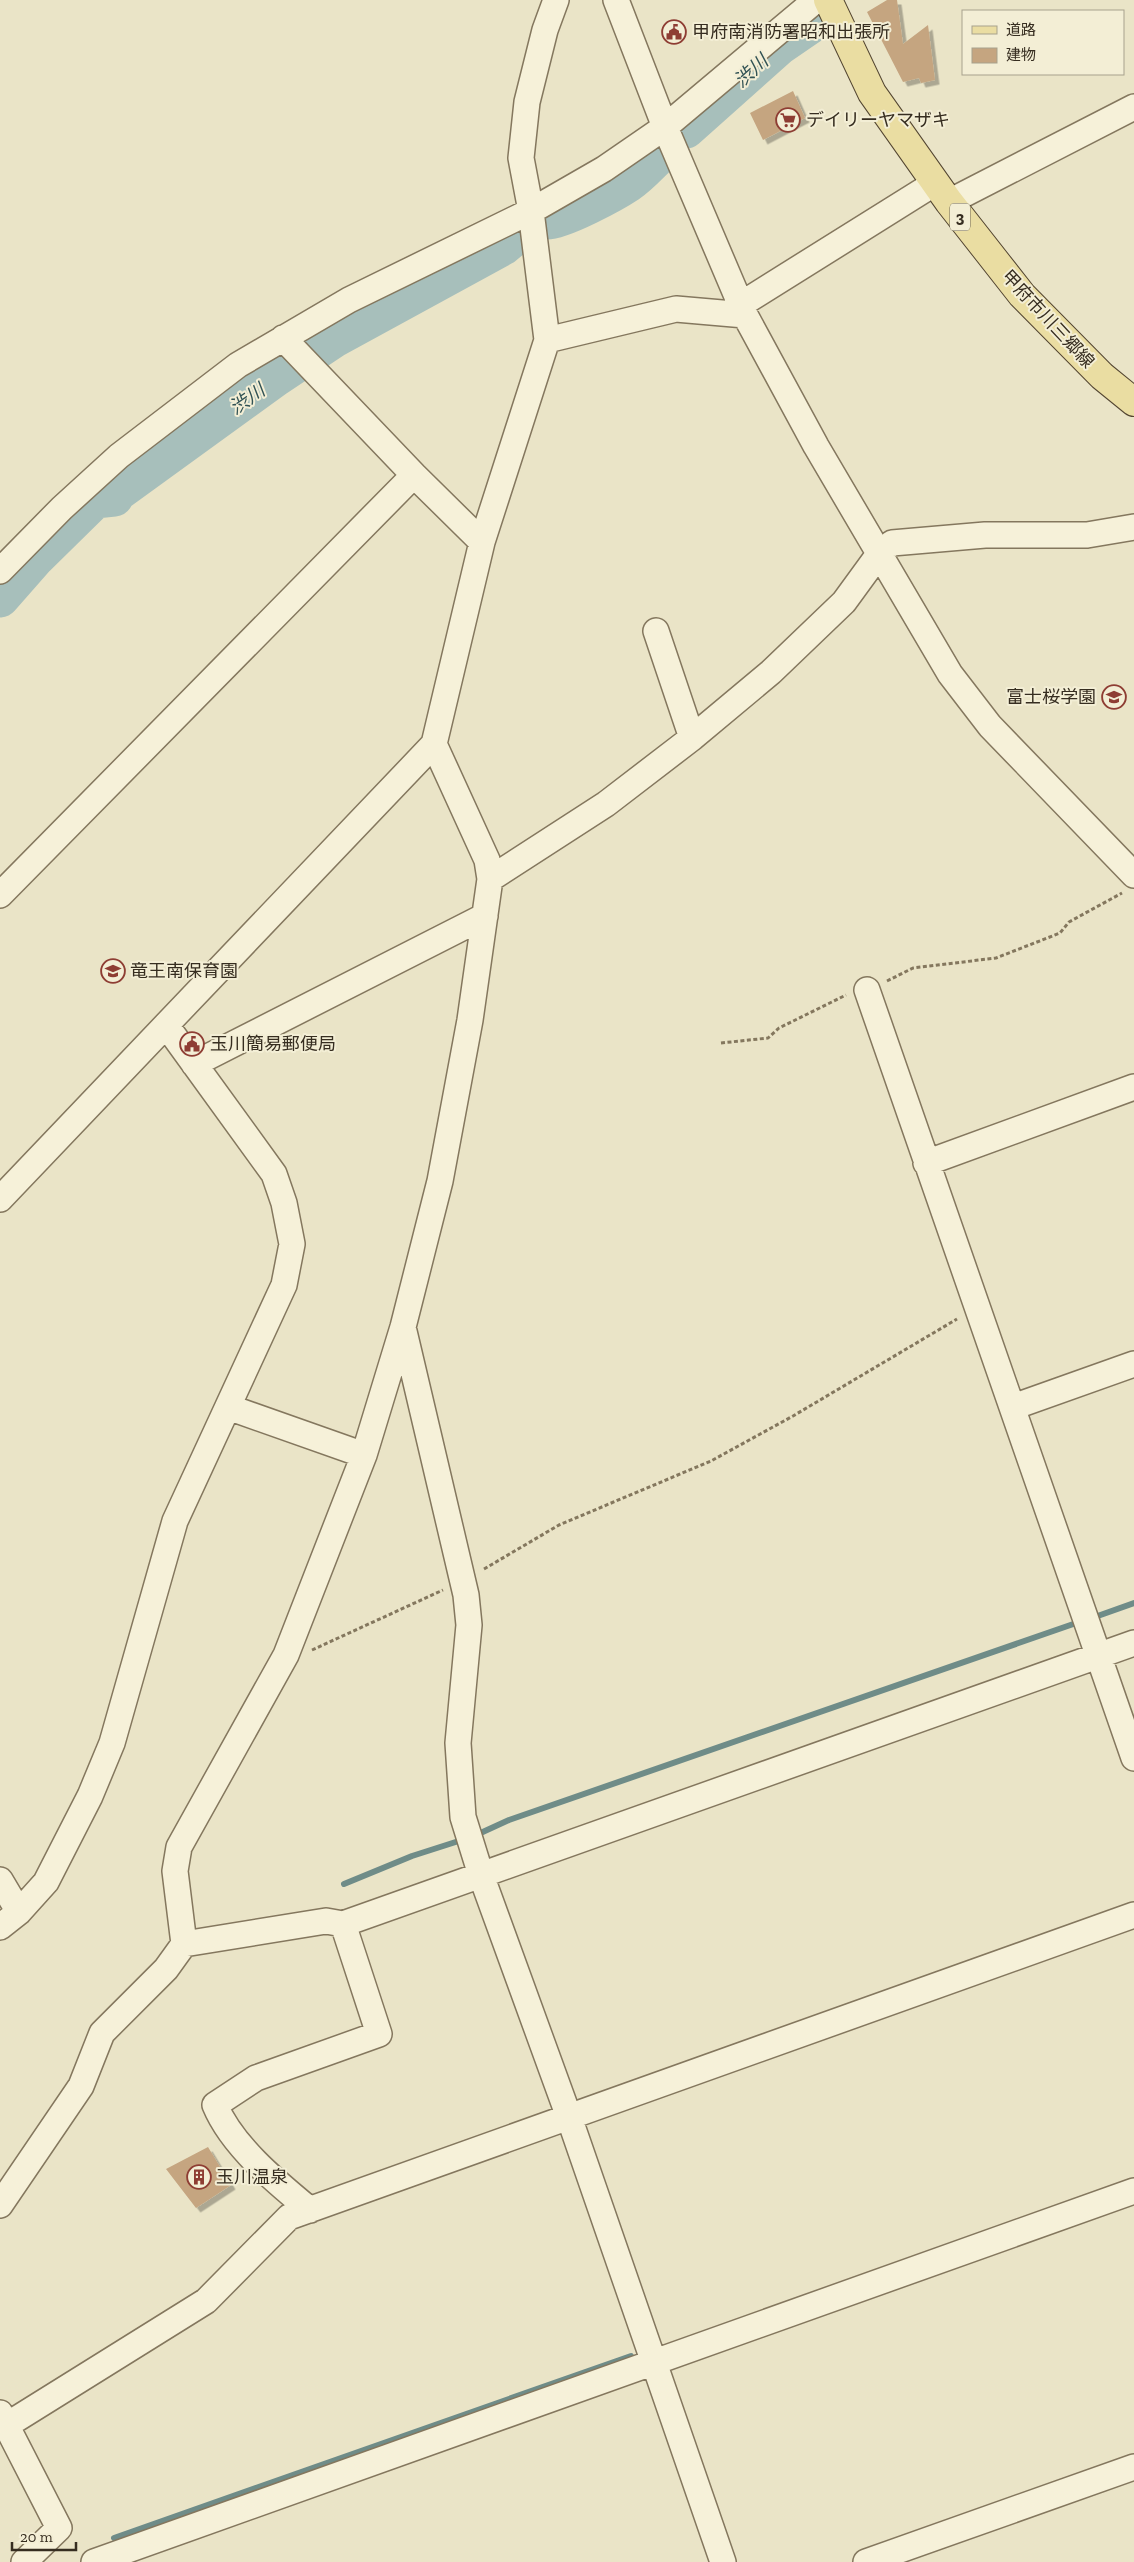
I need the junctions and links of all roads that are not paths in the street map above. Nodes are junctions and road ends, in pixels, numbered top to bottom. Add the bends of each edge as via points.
1 (556, 0) edge
2 (616, 0) edge
3 (816, 0) edge
4 (828, 0) edge
5 (1134, 107) edge
6 (665, 127) junction
7 (942, 193) junction
8 (531, 211) junction
9 (743, 310) junction
10 (546, 340) junction
11 (288, 343) junction
12 (1134, 402) edge
13 (414, 475) junction
14 (1134, 527) edge
15 (482, 542) junction
16 (880, 554) junction
17 (0, 571) edge
18 (656, 631) dead end
19 (692, 738) junction
20 (434, 744) junction
21 (490, 879) junction
22 (1130, 883) edge
23 (0, 896) edge
24 (484, 916) junction
25 (867, 990) road end
26 (166, 1025) junction
27 (194, 1064) junction
28 (1134, 1087) edge
29 (926, 1162) junction
30 (0, 1199) edge
31 (403, 1327) junction
32 (1134, 1364) edge
33 (228, 1407) junction
34 (1013, 1407) junction
35 (364, 1455) junction
36 (1134, 1643) edge
37 (1099, 1656) junction
38 (1134, 1758) edge
39 (481, 1875) junction
40 (0, 1880) edge
41 (20, 1912) junction
42 (1134, 1915) edge
43 (343, 1924) junction
44 (0, 1927) edge
45 (184, 1944) junction
46 (569, 2117) junction
47 (1134, 2191) edge
48 (0, 2205) edge
49 (310, 2210) junction
50 (654, 2362) junction
51 (3, 2419) edge
52 (1134, 2467) edge
53 (27, 2561) edge
54 (94, 2562) edge
55 (723, 2562) edge
56 (866, 2562) edge

1 - 8 street via 527,102 521,158
2 - 6 street
3 - 6 street
4 - 7 main road, 甲府市川三郷線 / 3 via 872,93
5 - 7 street
6 - 8 street via 604,169
6 - 9 street
7 - 9 street
7 - 12 main road, 甲府市川三郷線 / 3 via 1022,295 1102,376
8 - 10 street
8 - 11 street via 349,300
9 - 10 street via 676,309
9 - 16 street via 816,446
10 - 15 street
11 - 13 street
11 - 17 street via 238,365 119,456
13 - 15 street
13 - 23 street
14 - 16 street via 1087,535 985,535 892,543
15 - 20 street
16 - 19 street via 844,602 772,672
16 - 22 street via 950,674 990,726
18 - 19 street
19 - 21 street via 606,804
20 - 21 street via 487,860
20 - 26 street
21 - 24 street
24 - 27 street
24 - 31 street via 470,1020 440,1181
25 - 29 street
26 - 27 street
26 - 30 street
27 - 33 street via 274,1174 292,1244 284,1285
28 - 29 street
29 - 34 street
31 - 35 street
31 - 39 street via 463,1581 469,1626 458,1776 463,1817
32 - 34 street
33 - 35 street
33 - 41 street via 175,1521 112,1743 90,1796 46,1882
34 - 37 street
35 - 45 street via 286,1655 178,1847 175,1871
36 - 37 street
37 - 38 street
37 - 39 street
39 - 43 street
39 - 46 street
40 - 41 street
41 - 44 street
42 - 46 street
43 - 45 street via 326,1921
43 - 49 street via 379,2034 256,2078 215,2105 223,2124 274,2180
45 - 48 street via 166,1969 102,2033 81,2086
46 - 49 street
46 - 50 street
47 - 50 street
49 - 51 street via 289,2217 206,2301
50 - 54 street
50 - 55 street
51 - 53 street via 59,2528
52 - 56 street

